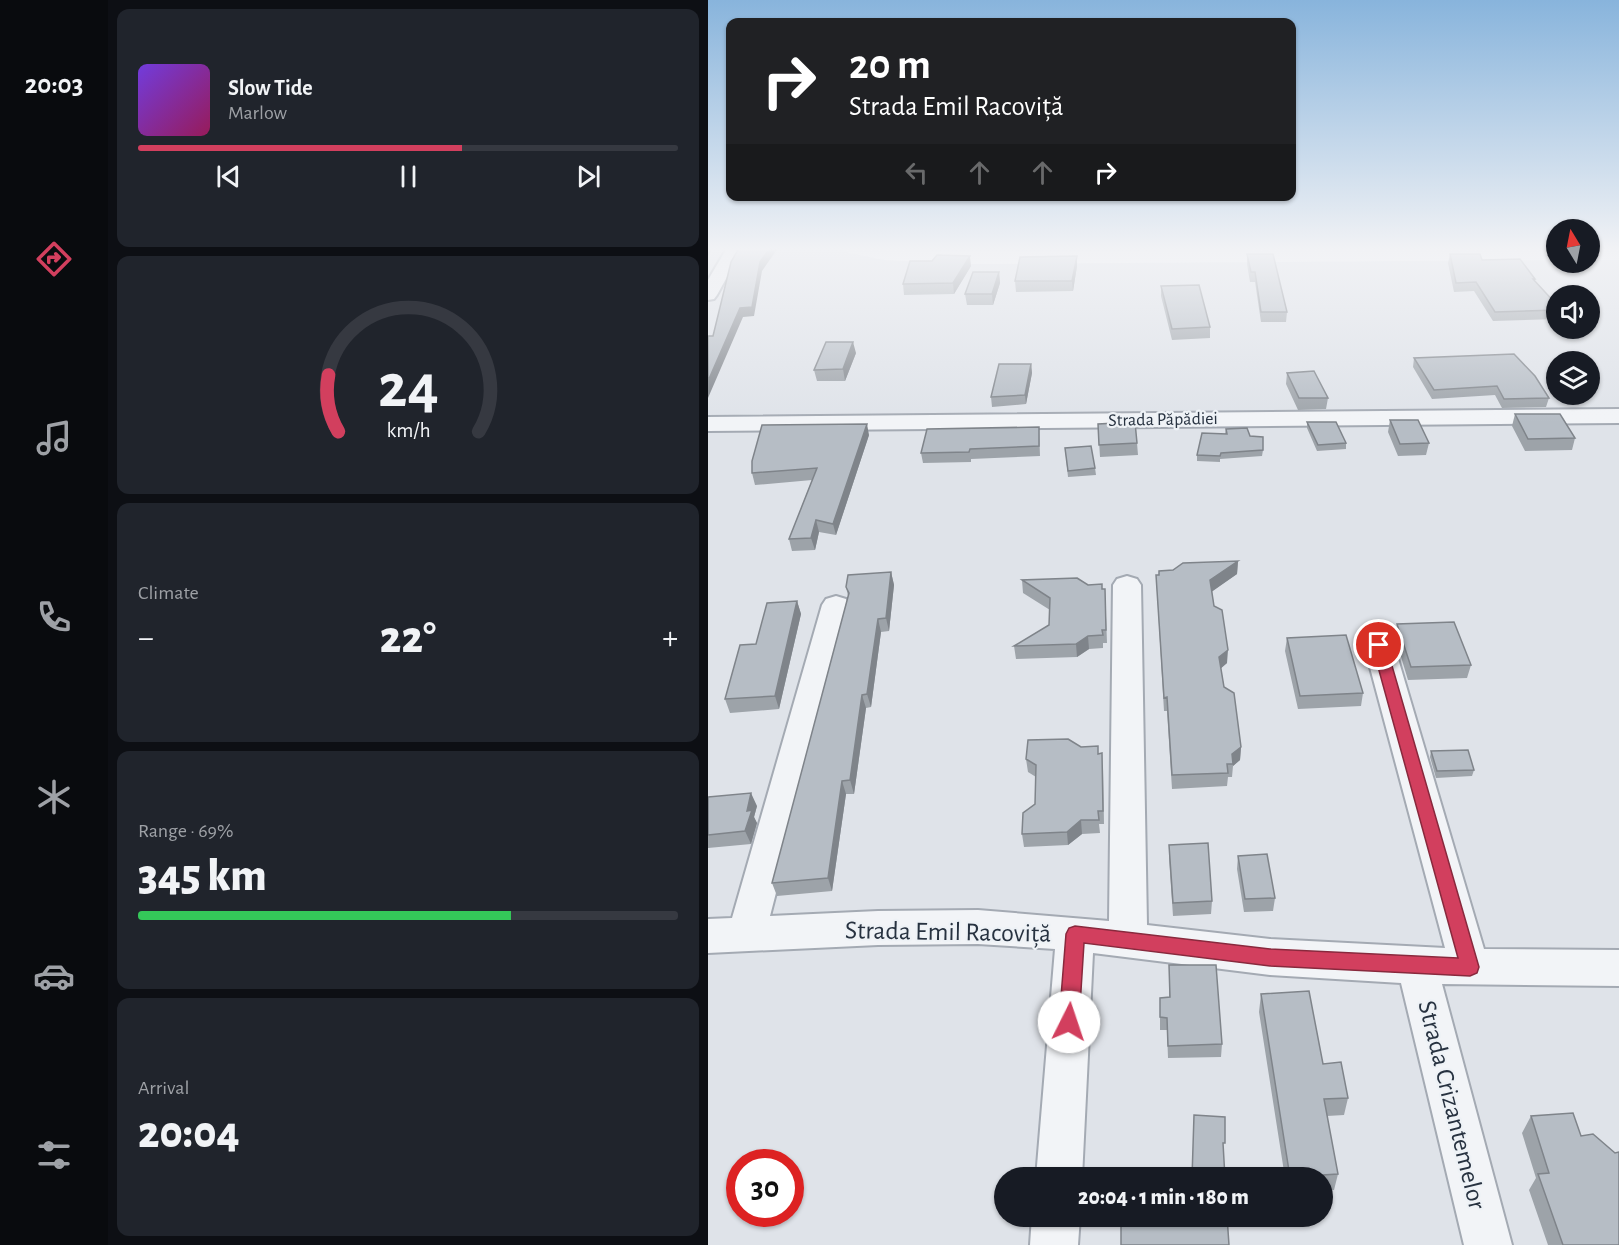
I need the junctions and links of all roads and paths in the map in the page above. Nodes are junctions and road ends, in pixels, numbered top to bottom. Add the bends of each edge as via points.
1 (1619, 416) edge
2 (708, 424) edge
3 (1127, 585) dead end
4 (836, 604) dead end
5 (1379, 645) dead end
6 (1075, 934) junction
7 (746, 935) junction
8 (708, 936) edge
9 (1128, 942) junction
10 (1417, 966) junction
11 (1470, 967) junction
12 (1619, 968) edge
13 (1060, 1167) edge
14 (1055, 1227) edge
15 (1054, 1245) edge
16 (1488, 1245) edge

1 - 2 street, Strada Păpădiei
3 - 9 street
4 - 7 street
5 - 11 street
6 - 7 street, Strada Emil Racoviță via 966,927
6 - 9 street, Strada Emil Racoviță
6 - 13 street
7 - 8 street, Strada Emil Racoviță
9 - 10 street, Strada Emil Racoviță via 1270,957
10 - 11 street, Strada Emil Racoviță
10 - 16 street, Strada Crizantemelor
11 - 12 street, Strada Emil Racoviță
14 - 15 street

